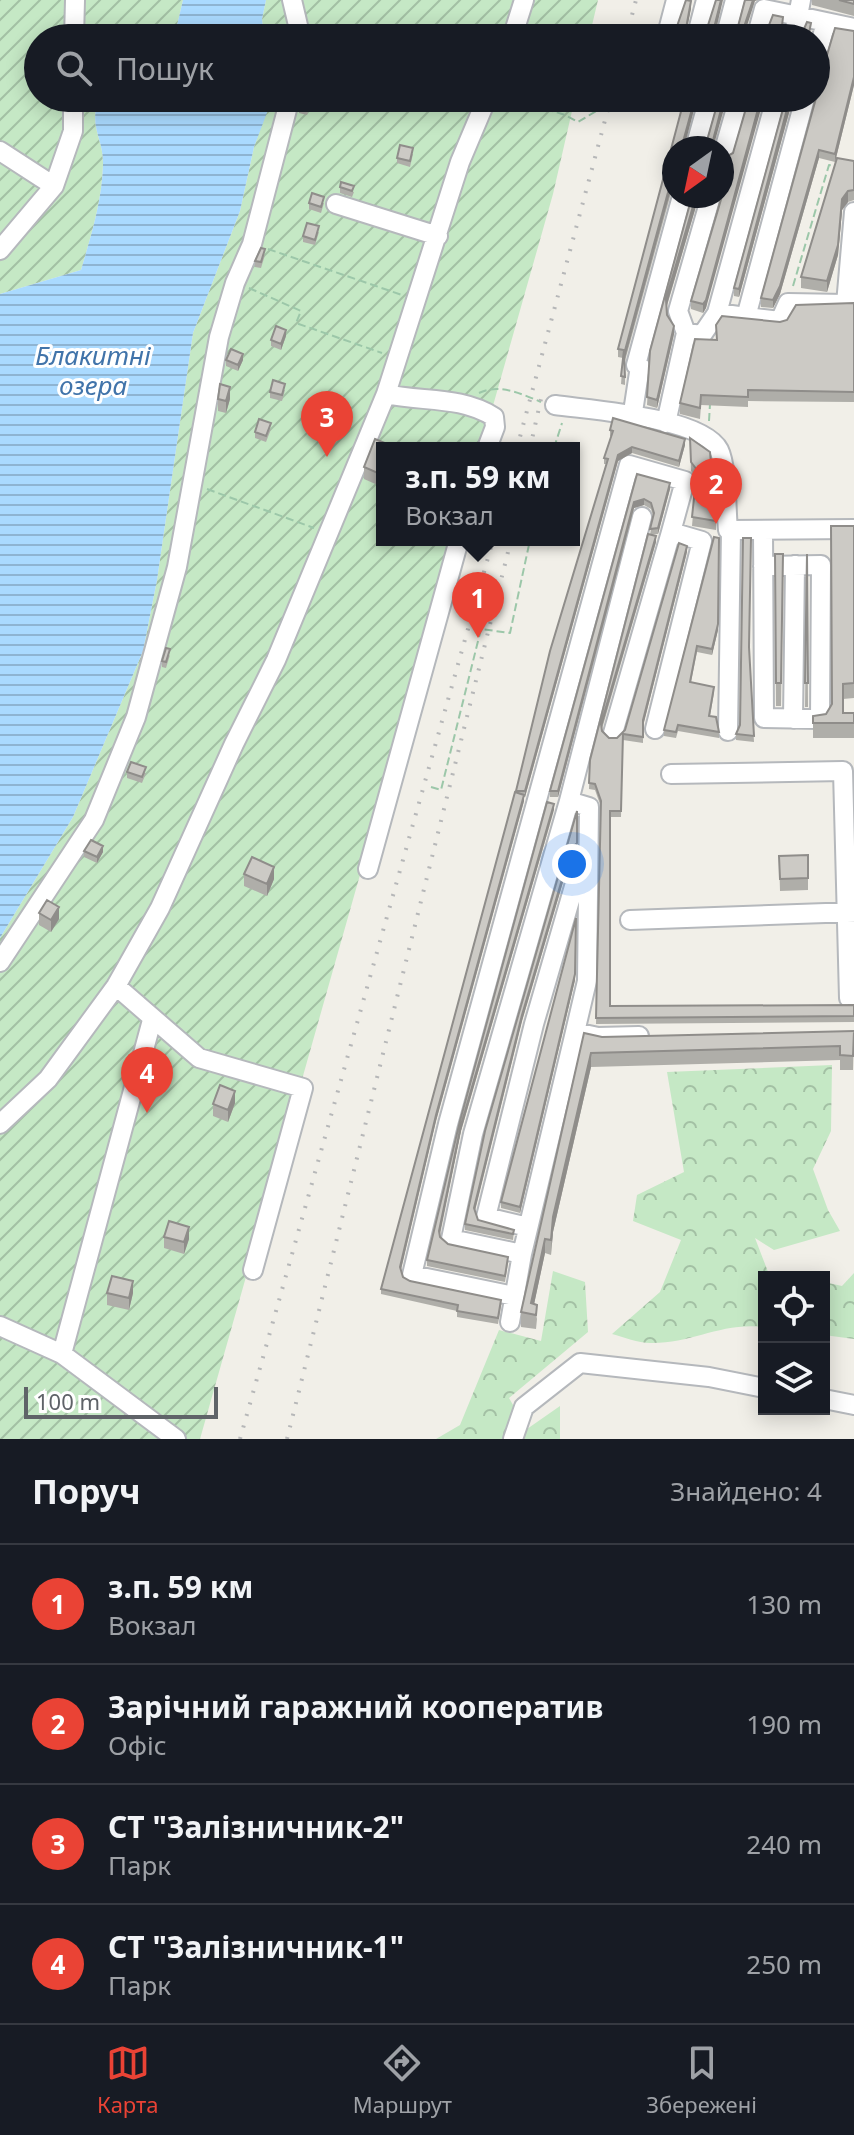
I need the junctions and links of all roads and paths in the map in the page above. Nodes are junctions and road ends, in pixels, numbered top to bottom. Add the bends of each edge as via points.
1 (75, 0) edge
2 (292, 0) edge
3 (524, 0) edge
4 (676, 0) edge
5 (706, 0) edge
6 (735, 0) edge
7 (800, 8) edge
8 (826, 22) joint
9 (74, 24) edge
10 (298, 24) edge
11 (516, 24) edge
12 (670, 24) edge
13 (700, 24) edge
14 (729, 24) edge
15 (760, 24) edge
16 (854, 28) edge
17 (73, 112) edge
18 (286, 112) edge
19 (481, 112) edge
20 (556, 112) edge
21 (595, 112) edge
22 (705, 112) edge
23 (735, 112) edge
24 (772, 112) edge
25 (801, 112) edge
26 (698, 136) edge
27 (728, 136) edge
28 (0, 151) edge
29 (842, 166) edge
30 (54, 186) junction
31 (336, 204) dead end
32 (679, 208) edge
33 (708, 208) edge
34 (854, 212) edge
35 (438, 236) junction
36 (252, 244) junction
37 (0, 250) edge
38 (235, 283) junction
39 (417, 300) junction
40 (788, 303) junction
41 (717, 313) junction
42 (746, 317) junction
43 (686, 333) junction
44 (398, 358) junction
45 (386, 394) junction
46 (710, 397) edge
47 (459, 401) junction
48 (554, 405) junction
49 (633, 412) junction
50 (666, 423) junction
51 (708, 437) junction
52 (489, 442) edge
53 (554, 442) edge
54 (193, 484) junction
55 (642, 517) dead end
56 (854, 529) edge
57 (730, 530) junction
58 (763, 530) junction
59 (326, 532) junction
60 (671, 532) junction
61 (702, 541) junction
62 (457, 546) edge
63 (529, 546) edge
64 (795, 565) junction
65 (763, 566) junction
66 (793, 719) junction
67 (655, 729) dead end
68 (728, 731) dead end
69 (613, 733) dead end
70 (849, 771) edge
71 (671, 774) dead end
72 (431, 787) dead end
73 (569, 801) junction
74 (589, 835) junction
75 (368, 869) dead end
76 (849, 912) edge
77 (630, 920) dead end
78 (0, 962) edge
79 (116, 986) junction
80 (849, 998) dead end
81 (152, 1020) junction
82 (575, 1032) junction
83 (658, 1036) edge
84 (0, 1124) edge
85 (528, 1227) junction
86 (522, 1254) junction
87 (253, 1270) dead end
88 (514, 1296) junction
89 (510, 1322) dead end
90 (0, 1326) edge
91 (62, 1354) junction
92 (758, 1387) edge
93 (830, 1400) edge
94 (854, 1405) edge
95 (176, 1439) edge
96 (513, 1439) edge

1 - 9 street
2 - 10 street
3 - 11 street
4 - 12 street
5 - 13 street
6 - 14 street
7 - 8 street
7 - 15 street via 764,9
8 - 16 street
17 - 30 street via 73,131
18 - 36 street
19 - 35 street
20 - 21 path via 578,122
22 - 26 street
23 - 27 street
24 - 41 street
25 - 42 street
28 - 30 street
29 - 40 path via 829,165
30 - 37 street
31 - 35 street
32 - 49 street via 636,365 640,366
33 - 43 street via 678,311
34 - 40 street via 846,304
35 - 39 street
36 - 38 street
36 - 39 path
38 - 44 path via 301,311 296,323
38 - 54 street via 219,337
39 - 44 street
40 - 42 street via 780,321
41 - 42 street
41 - 43 street via 702,335
43 - 50 street
44 - 45 street
45 - 47 street
45 - 59 street
46 - 51 path
47 - 48 path via 489,388
47 - 52 street via 494,417
48 - 49 street
48 - 53 path
49 - 50 street
50 - 51 street
51 - 57 street via 720,451
54 - 59 path
54 - 78 street via 177,567 136,717 94,820
55 - 73 street
56 - 58 street
57 - 58 street
57 - 61 street
57 - 68 street
58 - 65 street
59 - 79 street via 276,660 160,908
60 - 61 street
60 - 69 street
60 - 88 street via 685,481 629,465 448,1124 412,1275
61 - 67 street
62 - 75 street
63 - 72 path via 510,633 481,629 441,790
64 - 65 street
64 - 66 street
64 - 66 street via 821,565 820,719
65 - 66 street via 764,718
70 - 71 street
70 - 76 street
73 - 74 street via 589,807
73 - 86 street via 473,1134 451,1239
74 - 82 street via 587,981
74 - 85 street via 486,1217
76 - 77 street
76 - 80 street
79 - 81 street
79 - 84 street via 48,1079
81 - 87 street via 199,1058 303,1088
81 - 91 street
82 - 83 street
82 - 85 street
85 - 86 street
86 - 88 street
88 - 89 street
90 - 91 street
91 - 95 street
92 - 96 street via 580,1363 524,1407
93 - 94 street

